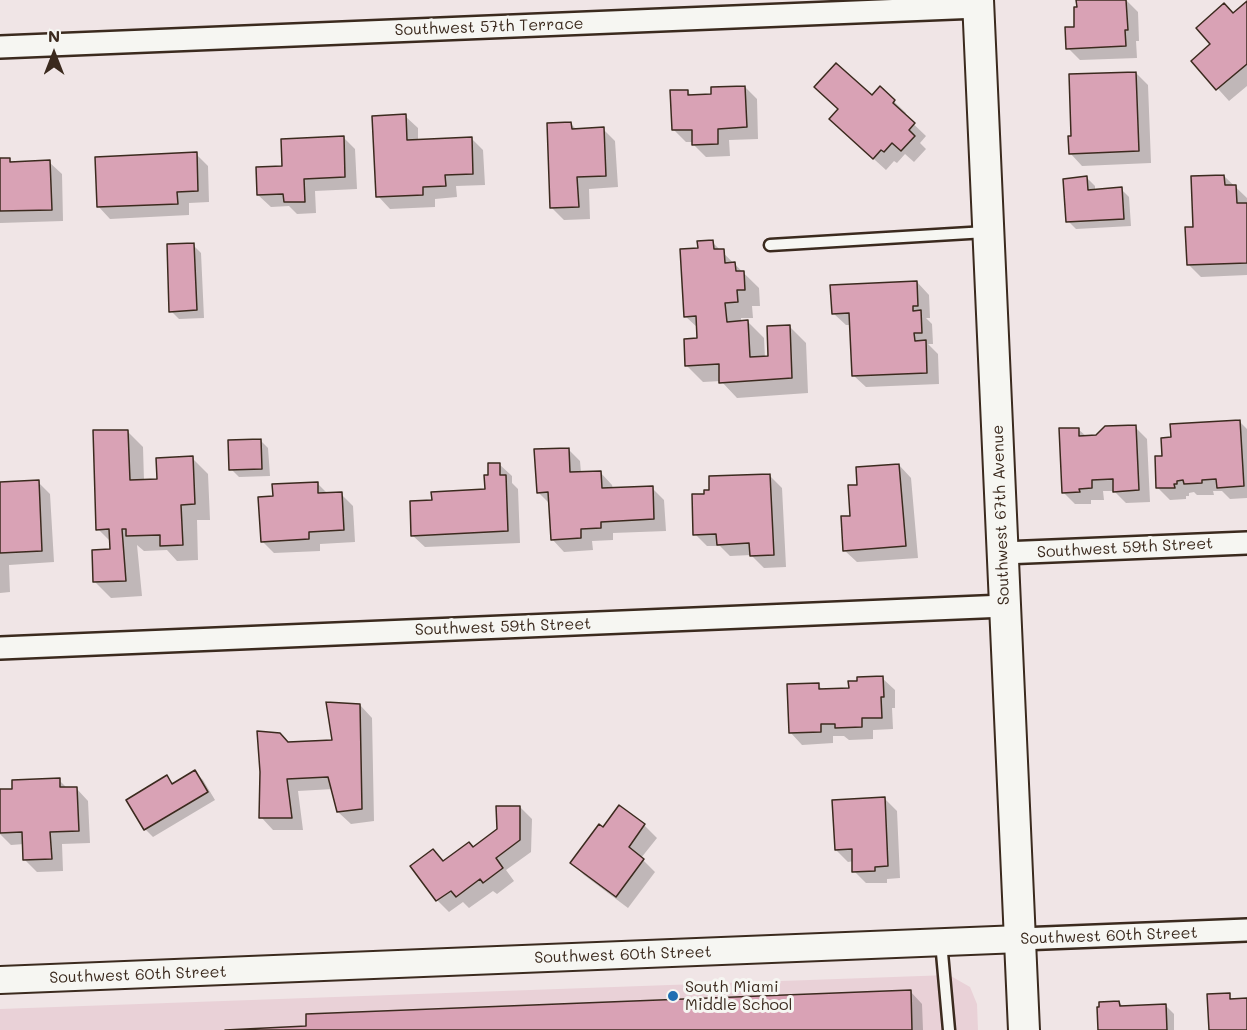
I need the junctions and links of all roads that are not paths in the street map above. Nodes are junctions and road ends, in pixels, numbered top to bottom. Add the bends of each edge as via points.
1 (978, 4) edge
2 (0, 47) edge
3 (989, 232) junction
4 (770, 245) dead end
5 (1247, 543) edge
6 (1003, 554) junction
7 (1005, 606) junction
8 (0, 648) edge
9 (1247, 930) edge
10 (1020, 939) junction
11 (941, 942) junction
12 (0, 980) edge
13 (949, 1030) edge
14 (1024, 1030) edge

1 - 2 street, Southwest 57th Terrace
1 - 3 main road, Southwest 67th Avenue
3 - 4 lane
3 - 6 main road, Southwest 67th Avenue
5 - 6 street, Southwest 59th Street
6 - 7 main road, Southwest 67th Avenue
7 - 8 street, Southwest 59th Street
7 - 10 main road, Southwest 67th Avenue
9 - 10 street, Southwest 60th Street
10 - 11 street, Southwest 60th Street
10 - 14 main road, Southwest 67th Avenue
11 - 12 street, Southwest 60th Street
11 - 13 lane

